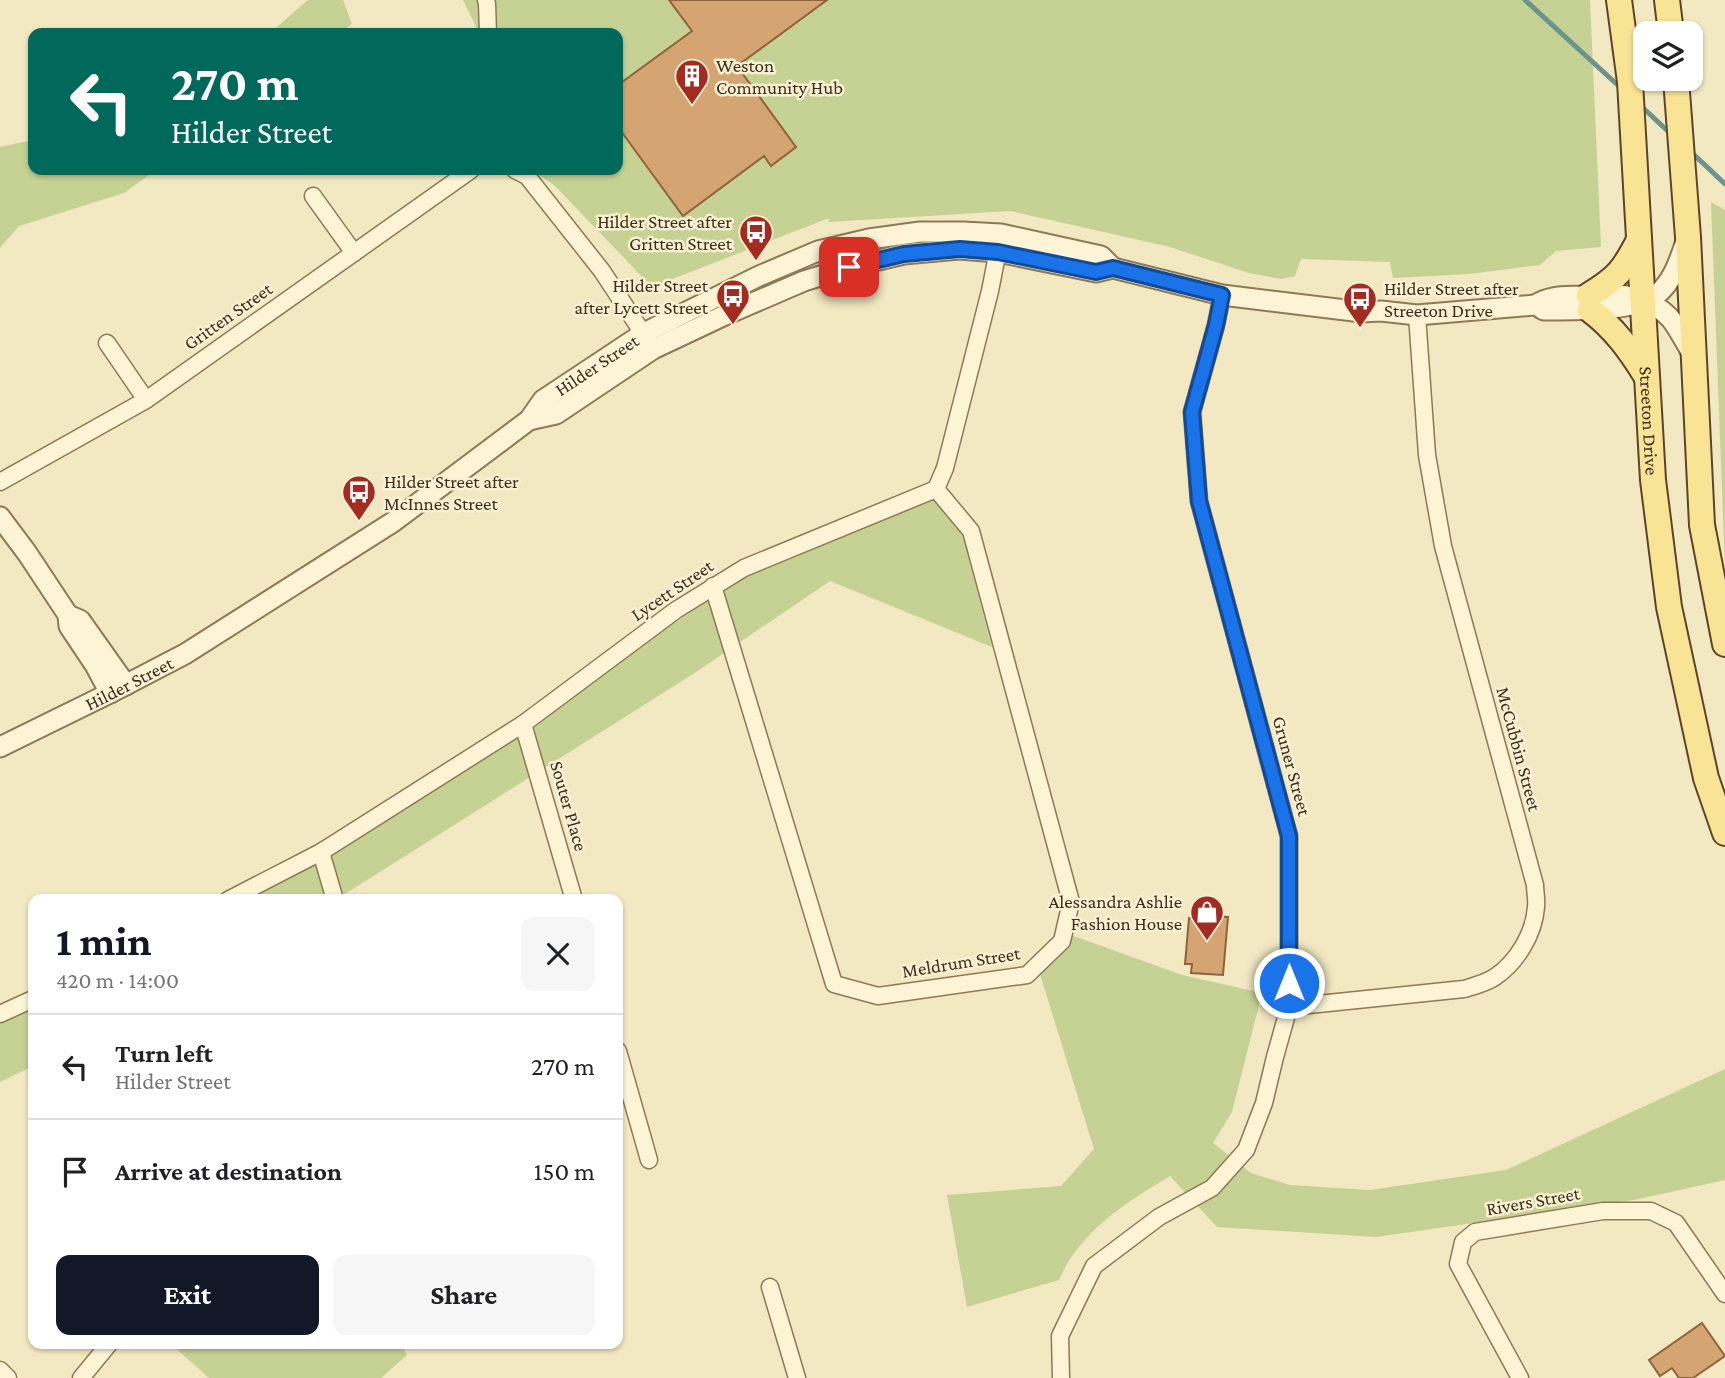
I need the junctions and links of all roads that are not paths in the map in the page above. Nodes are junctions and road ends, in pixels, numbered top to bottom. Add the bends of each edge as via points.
1 (486, 0) edge
2 (1669, 3) edge
3 (1622, 8) edge
4 (1670, 21) edge
5 (488, 28) edge
6 (1677, 91) edge
7 (464, 175) edge
8 (525, 175) edge
9 (313, 196) dead end
10 (1688, 237) junction
11 (1640, 239) junction
12 (1000, 243) junction
13 (354, 253) junction
14 (1222, 295) junction
15 (1643, 300) junction
16 (1590, 302) junction
17 (1417, 314) junction
18 (648, 341) junction
19 (107, 342) dead end
20 (1693, 355) junction
21 (1648, 379) junction
22 (146, 400) junction
23 (0, 482) edge
24 (936, 489) junction
25 (0, 517) edge
26 (713, 586) junction
27 (1725, 644) edge
28 (118, 689) junction
29 (523, 724) junction
30 (0, 747) edge
31 (1725, 833) edge
32 (321, 852) junction
33 (240, 894) edge
34 (333, 894) edge
35 (572, 894) edge
36 (28, 1001) edge
37 (1289, 1007) junction
38 (0, 1014) edge
39 (623, 1069) edge
40 (649, 1160) dead end
41 (770, 1287) dead end
42 (1725, 1294) edge
43 (105, 1349) edge
44 (0, 1370) edge
45 (8, 1378) edge
46 (81, 1378) edge
47 (797, 1378) edge
48 (1061, 1378) edge
49 (1520, 1378) edge

1 - 5 street
2 - 4 main road
3 - 11 main road, Streeton Drive
6 - 10 main road
7 - 13 street, Gritten Street
8 - 18 street via 602,271
9 - 13 street
10 - 15 street, Hilder Street via 1667,285
10 - 20 main road
11 - 15 main road, Streeton Drive
11 - 16 main road via 1625,267
12 - 14 street, Hilder Street via 1101,256 1113,268
12 - 18 street, Hilder Street via 963,232 920,233 818,251 760,276
12 - 24 street
13 - 22 street, Gritten Street
14 - 17 street, Hilder Street
14 - 37 street, Gruner Street via 1192,412 1199,501 1289,836
15 - 16 street, Hilder Street via 1623,307
15 - 20 street via 1671,319
15 - 21 main road, Streeton Drive
16 - 17 street, Hilder Street via 1545,310 1535,305
16 - 21 main road via 1620,336
17 - 37 street, McCubbin Street via 1427,455 1443,547 1535,885 1534,918 1519,954 1481,984
18 - 28 street, Hilder Street via 543,400 529,421 393,522 184,654
19 - 22 street
20 - 27 main road via 1702,525
21 - 31 main road, Streeton Drive via 1653,480 1669,607 1706,778
22 - 23 street, Gritten Street
24 - 26 street, Lycett Street via 744,568
24 - 26 street, Meldrum Street via 971,531 1071,902 1062,941 1027,975 878,996 834,984
25 - 28 street via 68,615 69,626 95,665
26 - 29 street, Lycett Street
28 - 30 street, Hilder Street
29 - 32 street, Lycett Street
29 - 35 street, Souter Place
32 - 33 street, Lycett Street
32 - 34 street
36 - 38 street
37 - 48 street, Gruner Street via 1264,1103 1246,1150 1212,1188 1159,1217 1094,1266 1060,1336
39 - 40 street
41 - 47 street
42 - 49 street, Rivers Street via 1676,1223 1651,1211 1603,1211 1475,1232 1463,1242 1458,1264
43 - 46 street
44 - 45 street

